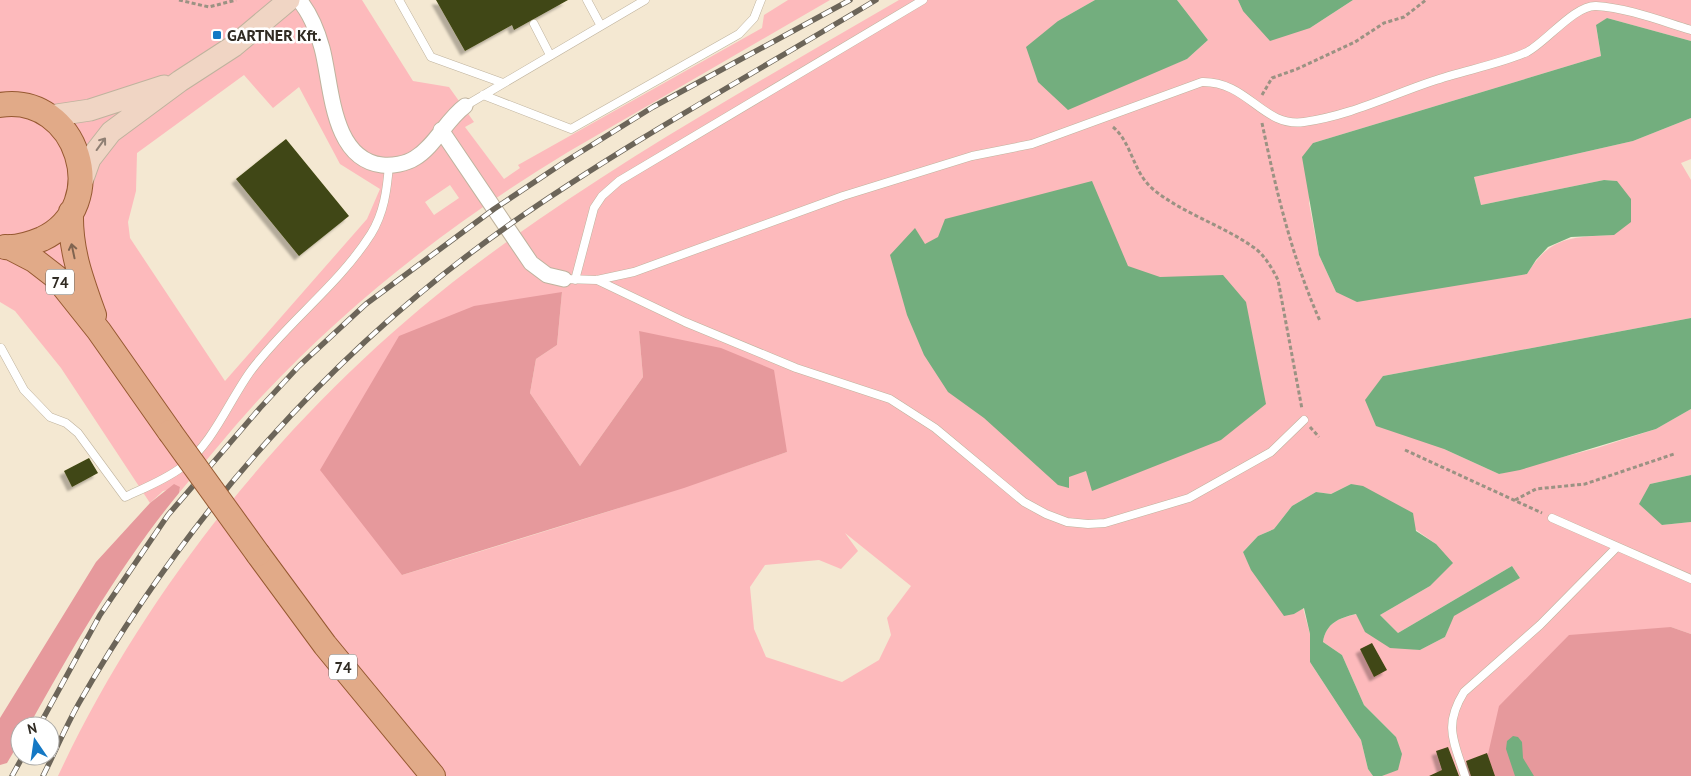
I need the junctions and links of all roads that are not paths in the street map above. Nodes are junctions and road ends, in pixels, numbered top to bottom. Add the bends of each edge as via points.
1 (289, 0) edge
2 (299, 0) edge
3 (399, 0) edge
4 (587, 0) edge
5 (645, 0) edge
6 (761, 0) edge
7 (923, 0) edge
8 (633, 3) edge
9 (534, 24) dead end
10 (601, 26) junction
11 (1691, 30) edge
12 (550, 56) junction
13 (180, 81) junction
14 (504, 83) junction
15 (483, 95) junction
16 (2, 103) edge
17 (465, 106) joint
18 (50, 116) junction
19 (441, 130) junction
20 (389, 165) junction
21 (80, 188) junction
22 (71, 212) junction
23 (4, 247) edge
24 (570, 280) junction
25 (597, 280) junction
26 (99, 331) junction
27 (1, 348) edge
28 (1304, 420) road end
29 (1552, 518) road end
30 (1616, 548) junction
31 (1691, 579) edge
32 (433, 776) edge
33 (1465, 776) edge

1 - 13 main road via 234,46
2 - 20 street via 315,26 333,105 347,143 364,160
3 - 14 lane via 431,57
4 - 10 lane
5 - 8 lane
6 - 15 lane via 754,18 739,34 571,129
7 - 24 lane via 619,181 594,208
8 - 10 lane
9 - 12 lane
10 - 12 lane
11 - 25 lane via 1595,6 1577,13 1527,52 1432,81 1365,108 1302,122 1285,122 1242,92 1224,84 1202,82 1032,144 972,156 843,196 693,252 634,272
12 - 14 lane
13 - 18 main road via 90,110
21 -> 13 main road via 90,159 102,141
14 - 15 lane
15 - 17 lane
16 - 18 main road, 74 via 31,108
17 - 19 street
18 - 21 main road, 74 via 73,143 80,165
19 - 20 street via 413,160
19 - 24 street via 531,263 547,275
20 - 27 lane via 385,199 371,234 352,260 251,371 203,444 184,466 168,477 125,497 78,433 66,423 50,417 24,390
21 - 22 main road, 74
22 - 23 main road, 74 via 46,237 23,246
26 -> 22 main road, 74 via 77,267 70,236
23 - 26 main road, 74 via 34,260 56,277
24 - 25 lane
25 - 28 lane via 685,322 779,361 890,399 935,428 1024,502 1067,522 1105,523 1189,498 1271,452
26 - 32 main road, 74, bridge via 325,645
29 - 30 lane
30 - 31 lane
30 - 33 lane via 1540,625 1464,692 1451,722

